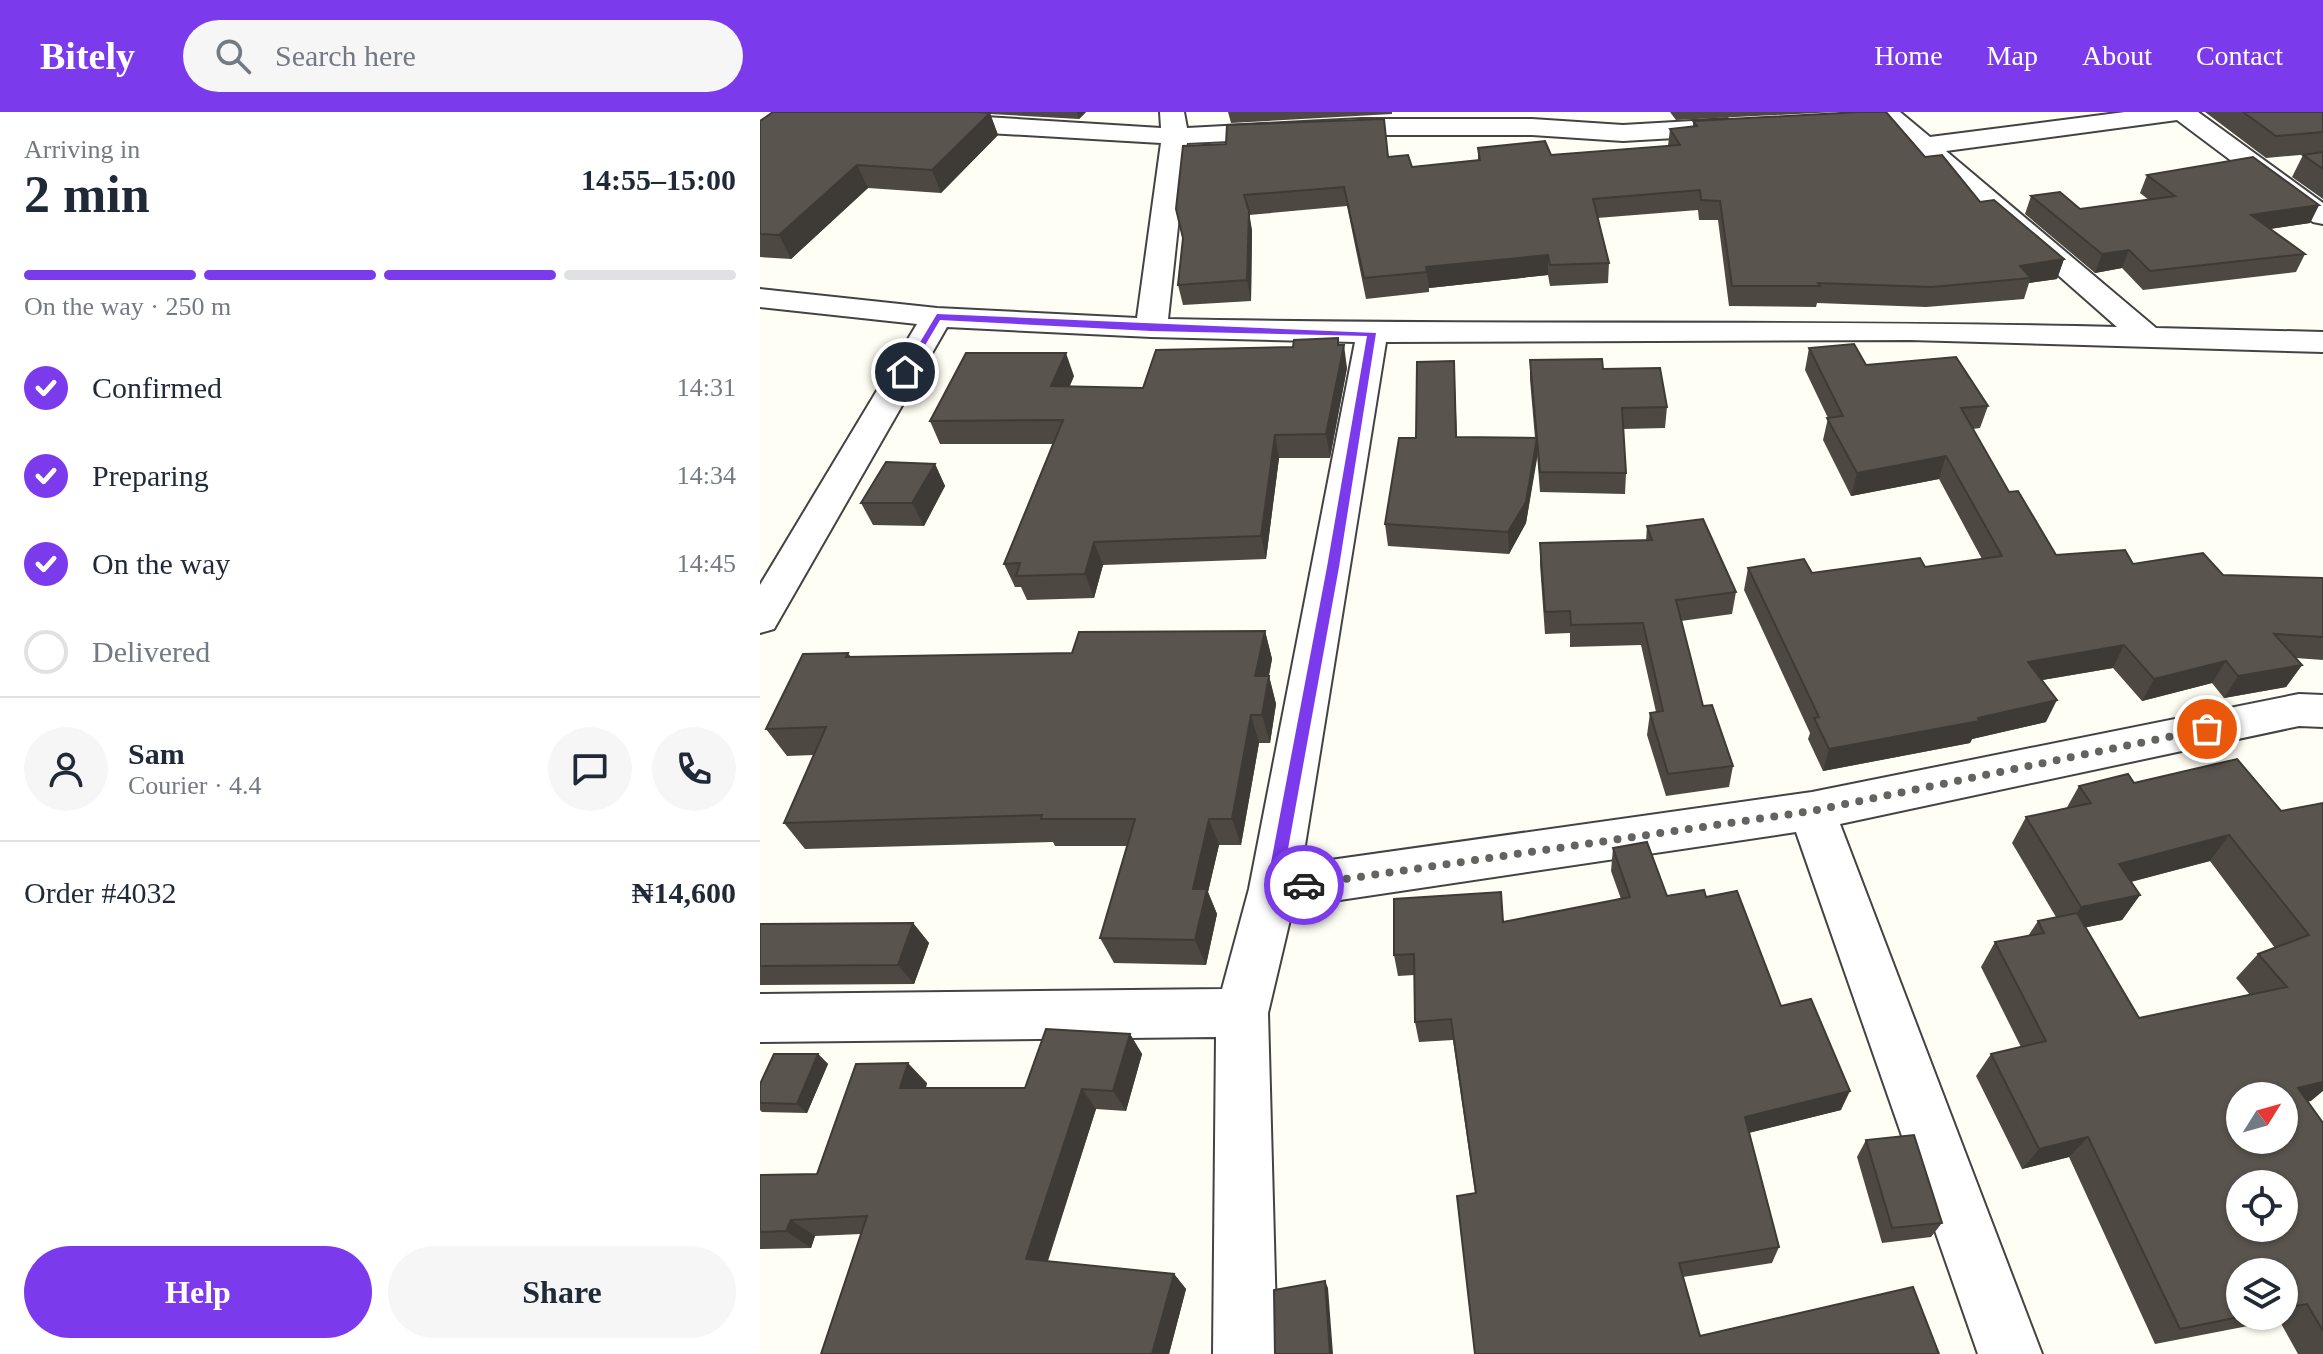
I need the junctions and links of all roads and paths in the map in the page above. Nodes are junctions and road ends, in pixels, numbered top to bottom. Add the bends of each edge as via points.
1 (2182, 112) edge
2 (1878, 116) edge
3 (916, 121) edge
4 (1173, 124) edge
5 (1749, 126) edge
6 (1924, 146) junction
7 (2292, 166) dead end
8 (2261, 169) junction
9 (2323, 216) edge
10 (760, 298) edge
11 (937, 317) junction
12 (1151, 328) junction
13 (1372, 333) junction
14 (2146, 336) junction
15 (2323, 342) edge
16 (760, 619) edge
17 (2323, 711) edge
18 (1812, 811) junction
19 (1273, 889) junction
20 (1242, 1013) junction
21 (760, 1018) edge
22 (1245, 1354) edge
23 (2010, 1354) edge

1 - 6 street
1 - 8 street
2 - 6 street
3 - 4 street
4 - 5 street via 1532,127 1623,133
4 - 12 street
6 - 14 street
7 - 8 street
8 - 9 street
10 - 11 street
11 - 12 street
11 - 16 street
12 - 13 street
13 - 14 street via 1910,331
13 - 19 street
14 - 15 street
17 - 18 street via 2299,710
18 - 19 street
18 - 23 street
19 - 20 street
20 - 21 street
20 - 22 street

